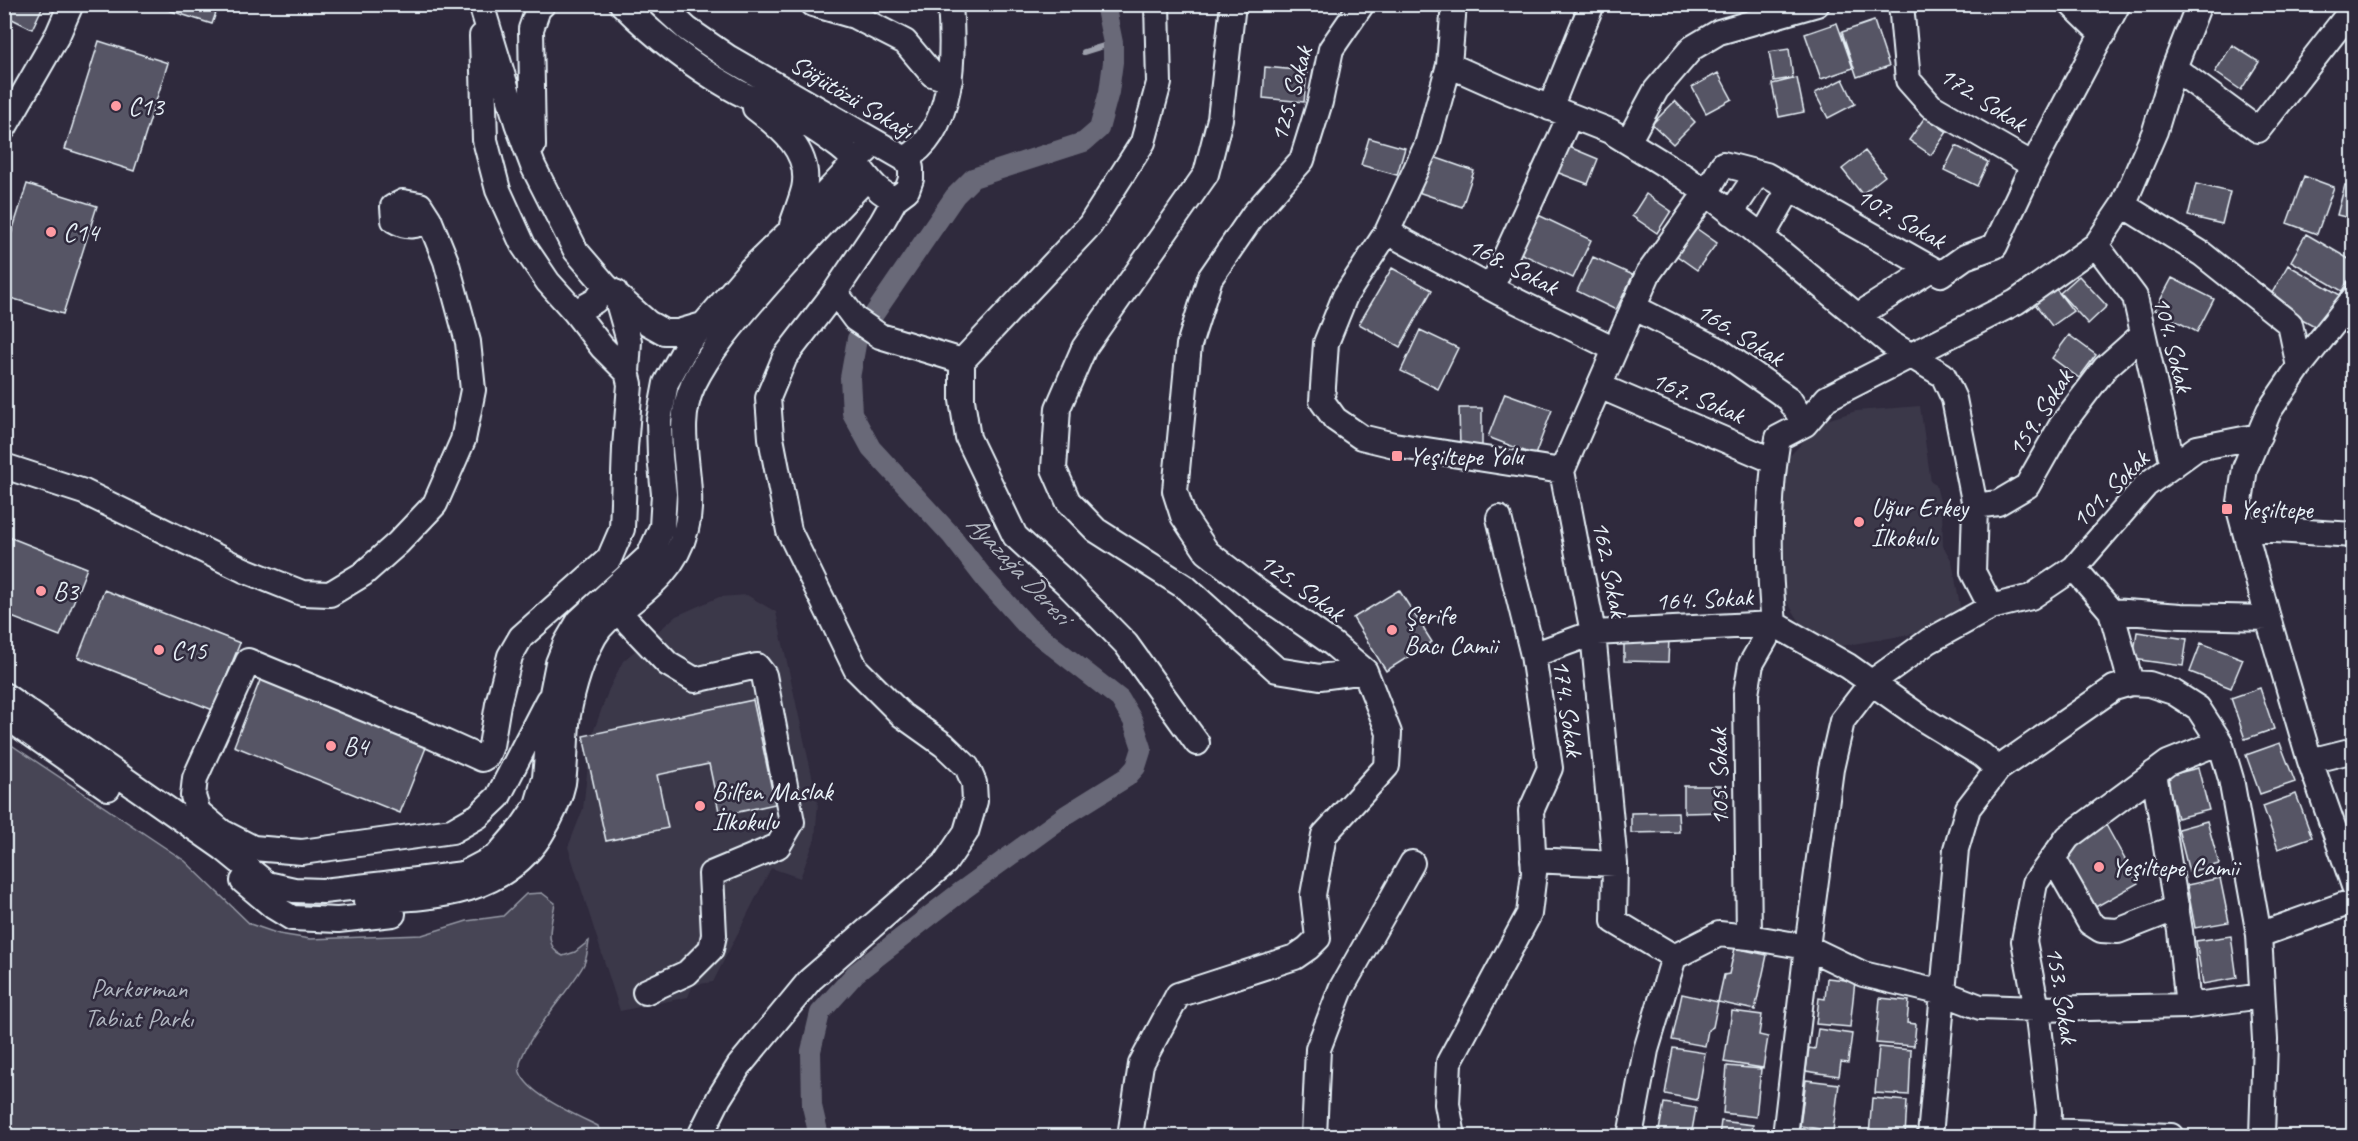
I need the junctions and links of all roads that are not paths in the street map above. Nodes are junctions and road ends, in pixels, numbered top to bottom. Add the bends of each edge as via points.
1 (71, 4) edge
2 (543, 4) edge
3 (622, 4) edge
4 (660, 4) edge
5 (813, 4) edge
6 (950, 4) edge
7 (1157, 4) edge
8 (1233, 4) edge
9 (1362, 4) edge
10 (1454, 4) edge
11 (1592, 4) edge
12 (1817, 4) edge
13 (1901, 4) edge
14 (2071, 4) edge
15 (2118, 4) edge
16 (2199, 4) edge
17 (481, 6) edge
18 (2354, 7) edge
19 (1752, 13) edge
20 (2103, 35) junction
21 (1449, 65) junction
22 (2174, 68) junction
23 (950, 80) junction
24 (732, 89) junction
25 (1560, 112) junction
26 (517, 123) junction
27 (4, 128) edge
28 (485, 140) junction
29 (1628, 142) junction
30 (879, 146) junction
31 (905, 159) junction
32 (2033, 165) junction
33 (533, 166) junction
34 (862, 170) junction
35 (1758, 173) junction
36 (1790, 188) junction
37 (1706, 193) junction
38 (895, 199) junction
39 (2123, 205) junction
40 (1731, 213) junction
41 (429, 219) dead end
42 (790, 231) junction
43 (1387, 232) junction
44 (1762, 237) junction
45 (2096, 245) junction
46 (1931, 269) junction
47 (1491, 288) junction
48 (611, 289) junction
49 (835, 292) junction
50 (2354, 298) edge
51 (1634, 307) junction
52 (575, 312) junction
53 (1857, 316) junction
54 (706, 324) junction
55 (2143, 334) junction
56 (1614, 350) junction
57 (1911, 356) junction
58 (963, 361) junction
59 (2299, 367) junction
60 (627, 372) junction
61 (1599, 386) junction
62 (1805, 424) junction
63 (2259, 436) junction
64 (1774, 461) junction
65 (4, 466) edge
66 (2173, 466) junction
67 (1562, 471) junction
68 (1975, 506) junction
69 (1498, 518) dead end
70 (2244, 528) junction
71 (2354, 535) edge
72 (2074, 568) junction
73 (611, 604) junction
74 (1991, 607) junction
75 (2111, 611) junction
76 (2268, 618) junction
77 (1774, 624) junction
78 (1593, 633) junction
79 (1533, 655) junction
80 (1365, 671) junction
81 (1872, 682) junction
82 (2131, 683) junction
83 (552, 693) junction
84 (4, 695) edge
85 (4, 715) edge
86 (1197, 742) dead end
87 (2220, 742) junction
88 (2354, 750) edge
89 (2310, 760) junction
90 (1998, 769) junction
91 (2154, 773) junction
92 (2053, 858) junction
93 (1533, 860) junction
94 (1412, 863) dead end
95 (1615, 864) junction
96 (2353, 886) edge
97 (2177, 908) junction
98 (2259, 935) junction
99 (1749, 937) junction
100 (1807, 946) junction
101 (1674, 957) junction
102 (645, 992) dead end
103 (1943, 993) junction
104 (2262, 996) junction
105 (2188, 1006) junction
106 (2037, 1009) junction
107 (2048, 1134) edge
108 (700, 1137) edge
109 (1130, 1137) edge
110 (1314, 1137) edge
111 (1453, 1137) edge
112 (1630, 1137) edge
113 (1785, 1137) edge
114 (1930, 1137) edge
115 (2170, 1137) edge
116 (2262, 1137) edge

1 - 27 street
2 - 33 street via 531,29
3 - 24 street, Söğütözü Sokağı via 666,46
4 - 30 street, Söğütözü Sokağı via 687,29 729,58
5 - 23 street via 854,15 905,42 932,74
6 - 23 street
7 - 58 street via 1159,83 1143,142 1090,225
8 - 80 street via 1220,119 1206,174 1084,348 1058,408 1054,469 1068,501 1096,530 1185,586 1277,670 1320,677
9 - 80 street, 125. Sokak via 1331,49 1302,160 1254,214 1210,278 1189,345 1175,491 1183,516 1207,552
10 - 21 street
11 - 25 street
12 - 19 street
13 - 32 street, 172. Sokak via 1908,80 1931,106
14 - 20 street
15 - 20 street, 107. Sokak
16 - 22 street
17 - 26 street
17 - 28 street
18 - 22 street via 2258,130
19 - 29 street via 1692,48 1656,90
20 - 32 street, 107. Sokak
21 - 25 street
21 - 43 street via 1427,145
22 - 39 street via 2155,132
23 - 31 street via 945,103 926,141
24 - 34 street, Söğütözü Sokağı via 791,115 826,136
24 - 42 street via 777,126 801,155 804,187
25 - 29 street
25 - 47 street
26 - 28 street via 493,129
26 - 33 street
28 - 52 street via 498,190 523,245
29 - 37 street
30 - 31 street, Söğütözü Sokağı
30 - 34 street via 872,146
31 - 38 street, Söğütözü Sokağı via 911,168 911,179 907,190
32 - 46 street, 107. Sokak via 1995,246 1965,256 1941,274
33 - 48 street via 576,251
34 - 38 street, Söğütözü Sokağı via 877,190
34 - 42 street
34 - 73 street via 825,220 744,312 694,384 685,405 683,434 688,494 686,529 671,566 650,588
35 - 36 street, 107. Sokak
35 - 37 street, 107. Sokak via 1723,164
35 - 40 street
36 - 44 street
36 - 46 street, 107. Sokak
37 - 40 street
37 - 51 street via 1648,274
38 - 49 street
39 - 45 street
39 - 59 street via 2202,254 2290,324
40 - 44 street
41 - 65 street via 446,261 468,342 473,390 463,440 435,504 363,574 330,594 302,593 244,570 84,492
42 - 54 street via 751,269
43 - 47 street, 168. Sokak
43 - 67 street via 1345,296 1326,344 1322,401 1335,419 1361,437 1394,445
44 - 53 street
45 - 55 street, 104. Sokak via 2135,297
45 - 57 street via 2016,302
46 - 53 street
47 - 56 street, 168. Sokak
48 - 52 street
48 - 54 street via 648,323 664,332
48 - 60 street via 629,341
49 - 58 street via 855,319 880,336
49 - 108 street via 785,357 768,398 771,438 789,531 856,669 902,715 967,767 974,783 975,801 966,832 945,863 810,980 739,1066
50 - 59 street
51 - 56 street
51 - 62 street, 166. Sokak via 1719,350 1789,399
52 - 60 street
53 - 57 street
54 - 73 street via 688,343 666,382 659,420 662,527 649,556
55 - 66 street, 104. Sokak
55 - 68 street, 159. Sokak via 2105,368 2061,426 2027,486 1998,503
56 - 61 street
57 - 62 street via 1827,398
57 - 68 street via 1943,375 1954,399
58 - 86 street via 962,400 968,438 1015,536 1126,645
59 - 63 street via 2269,411
60 - 83 street via 630,384 622,529 609,559 521,637 510,656 487,756 482,759 248,661 195,778 193,796 198,812 211,824 253,848 302,852 452,831 478,816 498,797
61 - 64 street, 167. Sokak
61 - 67 street
62 - 64 street via 1778,438
63 - 66 street, 101. Sokak via 2197,448
63 - 70 street via 2245,468 2239,509
64 - 77 street
66 - 72 street, 101. Sokak via 2146,485
67 - 78 street, 162. Sokak
68 - 74 street via 1973,572
69 - 79 street, 174. Sokak
70 - 71 street
70 - 76 street
72 - 74 street, 101. Sokak via 2031,597
72 - 75 street
73 - 83 street via 579,621 558,663
73 - 85 street via 585,654 568,716 562,783 549,822 531,850 513,868 467,890 310,906 285,906 263,899 223,864
73 - 102 street via 668,664 695,680 757,666 764,675 792,822 778,846 711,874 711,949 687,973
74 - 81 street, 101. Sokak via 1929,641
75 - 76 street
75 - 82 street
76 - 89 street
77 - 78 street, 164. Sokak
77 - 81 street
77 - 99 street, 105. Sokak via 1750,664 1746,694
78 - 79 street, 164. Sokak
78 - 95 street, 162. Sokak
79 - 93 street, 174. Sokak via 1550,768 1531,811
80 - 109 street, 125. Sokak via 1389,733 1387,766 1324,835 1312,895 1318,938 1295,957 1178,995 1141,1064
81 - 90 street
81 - 100 street, 101. Sokak via 1842,721 1831,769
82 - 87 street via 2173,692 2198,708
82 - 90 street via 2114,688
83 - 84 street via 545,778 537,805 497,856 463,874 323,891 267,884 223,848
87 - 91 street, 153. Sokak via 2168,763
87 - 98 street via 2231,779
88 - 89 street
89 - 96 street
90 - 103 street via 1968,808 1956,849
91 - 92 street, 153. Sokak via 2068,837
91 - 97 street
92 - 97 street via 2090,923 2101,930 2118,931
92 - 106 street, 153. Sokak via 2035,883 2024,941
93 - 95 street
93 - 111 street, 174. Sokak via 1529,914 1449,1062 1447,1104
94 - 110 street via 1341,988 1318,1049
95 - 101 street, 162. Sokak via 1614,921
96 - 98 street
97 - 105 street
98 - 104 street
99 - 100 street
99 - 101 street via 1719,934
100 - 103 street via 1863,974
100 - 113 street, 101. Sokak
101 - 112 street via 1646,1050
103 - 106 street via 1980,1007
103 - 114 street
104 - 105 street
104 - 116 street
105 - 106 street
106 - 107 street, 153. Sokak
107 - 115 street

